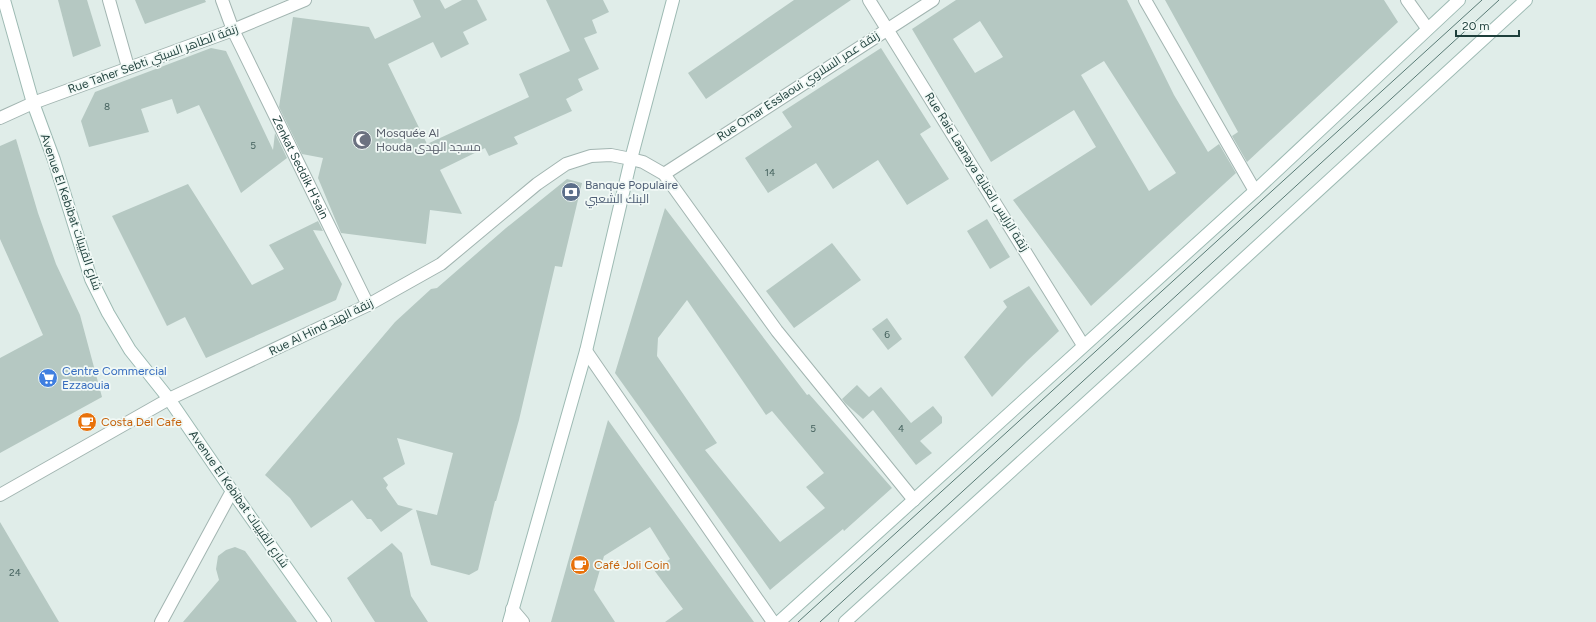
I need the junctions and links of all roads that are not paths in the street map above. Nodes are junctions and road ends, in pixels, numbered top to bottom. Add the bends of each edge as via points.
1 (4, 0) edge
2 (109, 0) edge
3 (222, 0) edge
4 (305, 0) edge
5 (673, 0) edge
6 (869, 0) edge
7 (933, 0) edge
8 (1145, 0) edge
9 (1407, 0) edge
10 (1459, 0) edge
11 (1526, 0) edge
12 (887, 28) junction
13 (1427, 28) junction
14 (233, 30) junction
15 (128, 67) junction
16 (33, 102) junction
17 (0, 118) edge
18 (631, 158) junction
19 (664, 174) junction
20 (1255, 191) junction
21 (368, 305) junction
22 (1083, 345) junction
23 (586, 351) junction
24 (169, 400) junction
25 (232, 491) junction
26 (0, 495) edge
27 (914, 500) junction
28 (512, 609) junction
29 (161, 622) edge
30 (325, 622) edge
31 (508, 622) edge
32 (523, 622) edge
33 (773, 622) edge
34 (779, 622) edge
35 (845, 622) edge

1 - 16 street, Avenue El Kebibat شارع القبيبات
2 - 15 street
3 - 14 street, Zenkat Seddik H'sain
4 - 14 street, Rue Taher Sebti زنقة الطاهر السبتي
5 - 18 street
6 - 12 street, Rue Rais Laanaya زنقة الرايس العناية
7 - 12 street, Rue Omar Esslaoui زنقة عمر السلاوي
8 - 20 street
9 - 13 street
10 - 13 street
11 - 35 street
12 - 19 street, Rue Omar Esslaoui زنقة عمر السلاوي
12 - 22 street, Rue Rais Laanaya زنقة الرايس العناية
13 - 20 street
14 - 15 street, Rue Taher Sebti زنقة الطاهر السبتي
14 - 21 street, Zenkat Seddik H'sain
15 - 16 street, Rue Taher Sebti زنقة الطاهر السبتي
16 - 17 street, Rue Taher Sebti زنقة الطاهر السبتي
16 - 24 street, Avenue El Kebibat شارع القبيبات via 91,279 130,350
18 - 19 street, Rue Al Hind زنقة الهند
18 - 21 street, Rue Al Hind زنقة الهند via 591,156 566,164 537,184 441,264
18 - 23 street
19 - 27 street via 777,331
20 - 22 street
21 - 24 street, Rue Al Hind زنقة الهند
22 - 27 street
23 - 28 street
23 - 33 street
24 - 25 street, Avenue El Kebibat شارع القبيبات
24 - 26 street, Rue Al Hind زنقة الهند
25 - 29 street
25 - 30 street, Avenue El Kebibat شارع القبيبات
27 - 34 street
28 - 31 street
28 - 32 street

